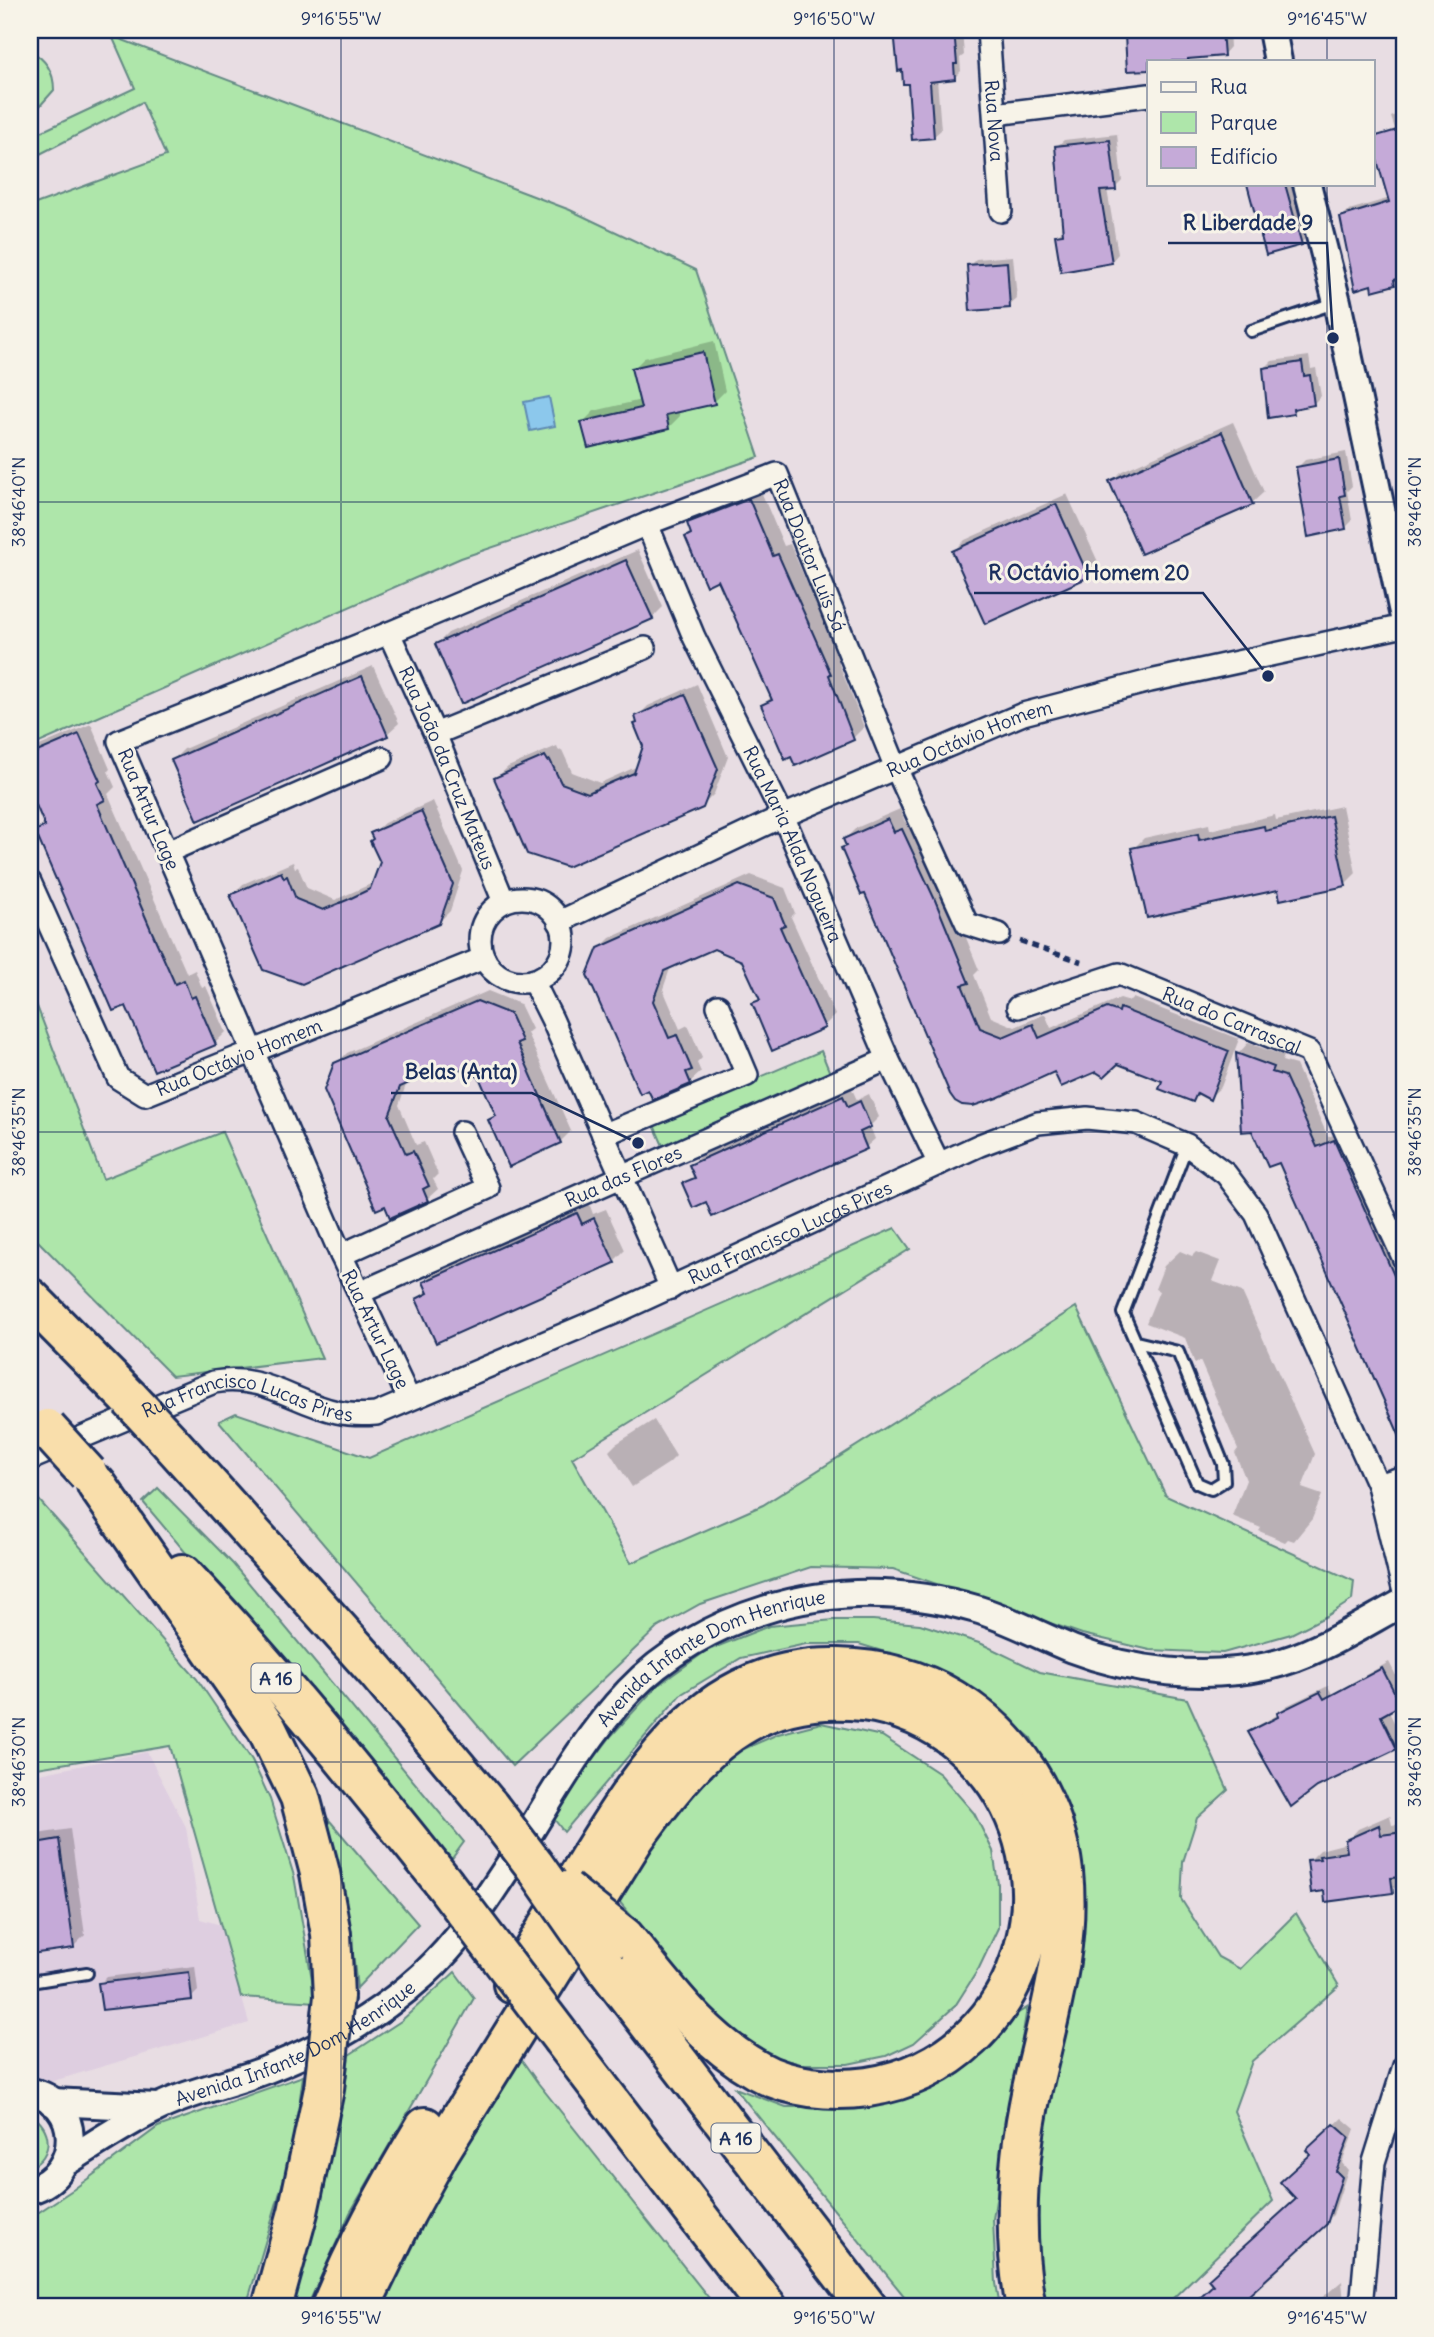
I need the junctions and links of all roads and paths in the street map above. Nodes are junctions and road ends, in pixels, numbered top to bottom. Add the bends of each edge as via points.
1 (988, 30) edge
2 (1272, 30) edge
3 (1278, 60) edge
4 (1147, 95) edge
5 (995, 114) junction
6 (1308, 186) edge
7 (1001, 211) dead end
8 (1337, 302) junction
9 (1251, 331) dead end
10 (647, 524) junction
11 (1404, 617) edge
12 (1404, 626) edge
13 (389, 633) junction
14 (645, 648) dead end
15 (435, 734) junction
16 (382, 758) dead end
17 (895, 768) junction
18 (783, 816) junction
19 (167, 852) junction
20 (30, 882) edge
21 (504, 902) junction
22 (559, 922) junction
23 (999, 934) joint
24 (484, 958) junction
25 (1118, 974) junction
26 (533, 981) junction
27 (718, 1006) dead end
28 (1018, 1007) dead end
29 (252, 1052) junction
30 (888, 1059) junction
31 (462, 1132) dead end
32 (603, 1135) junction
33 (1187, 1145) junction
34 (939, 1164) junction
35 (622, 1176) junction
36 (341, 1255) junction
37 (1404, 1259) edge
38 (671, 1288) junction
39 (359, 1293) junction
40 (30, 1297) edge
41 (1136, 1342) junction
42 (409, 1399) junction
43 (35, 1434) edge
44 (1404, 1477) edge
45 (92, 1480) junction
46 (1378, 1485) junction
47 (1404, 1508) edge
48 (1404, 1592) edge
49 (1404, 1602) edge
50 (615, 1952) junction
51 (87, 1973) dead end
52 (30, 1982) edge
53 (1404, 2066) edge
54 (37, 2093) edge
55 (157, 2107) junction
56 (66, 2162) junction
57 (30, 2190) edge
58 (272, 2307) edge
59 (331, 2307) edge
60 (360, 2307) edge
61 (768, 2307) edge
62 (867, 2307) edge
63 (1026, 2307) edge
64 (1361, 2307) edge

1 - 5 street, Rua Nova
2 - 3 street
4 - 5 street
5 - 7 street, Rua Nova
6 - 8 street
8 - 9 lane
8 - 11 street
10 - 13 street, Rua Artur Lage
10 - 17 street, Rua Doutor Luís Sá via 777,474
10 - 18 street, Rua Maria Alda Nogueira via 694,636
12 - 17 street, Rua Octávio Homem via 1150,681 1023,714
13 - 15 street, Rua João da Cruz Mateus
13 - 19 street, Rua Artur Lage via 119,741
14 - 15 street
15 - 21 street, Rua João da Cruz Mateus
16 - 19 street
17 - 18 street, Rua Octávio Homem
17 - 23 street via 967,924
18 - 22 street, Rua Octávio Homem
18 - 30 street, Rua Maria Alda Nogueira
19 - 29 street, Rua Artur Lage
20 - 29 street, Rua Octávio Homem via 118,1078 145,1095
21 - 22 street via 534,900 551,909
21 - 24 street via 482,927
22 - 26 street via 565,946 560,960
23 - 25 path
24 - 26 street via 503,978
24 - 29 street, Rua Octávio Homem
25 - 28 street
25 - 37 street, Rua do Carrascal via 1309,1052
26 - 32 street
27 - 32 street via 747,1075
29 - 36 street, Rua Artur Lage
30 - 34 street, Rua Maria Alda Nogueira
30 - 35 street, Rua das Flores
31 - 36 street via 488,1188
32 - 35 street
33 - 34 street, Rua Francisco Lucas Pires via 1136,1123 1087,1118 1038,1123
33 - 41 lane via 1123,1313
33 - 46 street, Rua Francisco Lucas Pires via 1226,1174 1256,1214
34 - 38 street, Rua Francisco Lucas Pires
35 - 38 street
35 - 39 street, Rua das Flores
36 - 39 street, Rua Artur Lage
38 - 42 street, Rua Francisco Lucas Pires
39 - 42 street, Rua Artur Lage
40 - 50 highway, A 16, bridge via 171,1443 376,1671 534,1865
41 - 41 lane via 1197,1483 1211,1489 1224,1481 1223,1464 1178,1352
42 - 43 street, Rua Francisco Lucas Pires via 376,1414 357,1415 255,1381 232,1380
43 - 45 highway, A 16, bridge
44 - 46 street
45 - 58 highway, bridge via 267,1729 300,1797 320,1873 331,1934 334,1996 324,2088
45 - 61 highway, A 16, bridge via 234,1628 309,1716 443,1882
46 - 47 street, Rua Francisco Lucas Pires
46 - 48 street, Rua Francisco Lucas Pires
49 - 55 street, Avenida Infante Dom Henrique via 1321,1647 1270,1666 1202,1673 1116,1662 981,1610 893,1594 806,1599 724,1625 664,1662 631,1689 604,1720 483,1905 423,1975 366,2019 322,2045
50 - 60 highway via 709,2037 760,2072 816,2087 848,2090 887,2084 918,2074 945,2058 978,2030 1006,1996 1029,1932 1030,1865 1012,1807 998,1783 947,1732 915,1715 875,1702 799,1702 760,1714 727,1734 695,1761 636,1836 439,2153
50 - 62 highway, A 16
51 - 52 lane
53 - 64 street via 1374,2162
54 - 55 street, Avenida Infante Dom Henrique
54 - 56 street via 62,2113 69,2129
55 - 56 street, Avenida Infante Dom Henrique
56 - 57 street, Avenida Infante Dom Henrique via 57,2176
59 - 63 highway via 391,2183 597,1845 654,1760 699,1715 726,1697 753,1683 823,1668 896,1675 934,1688 963,1705 988,1724 1031,1777 1056,1837 1063,1882 1063,1940 1025,2127 1018,2188 1020,2280

